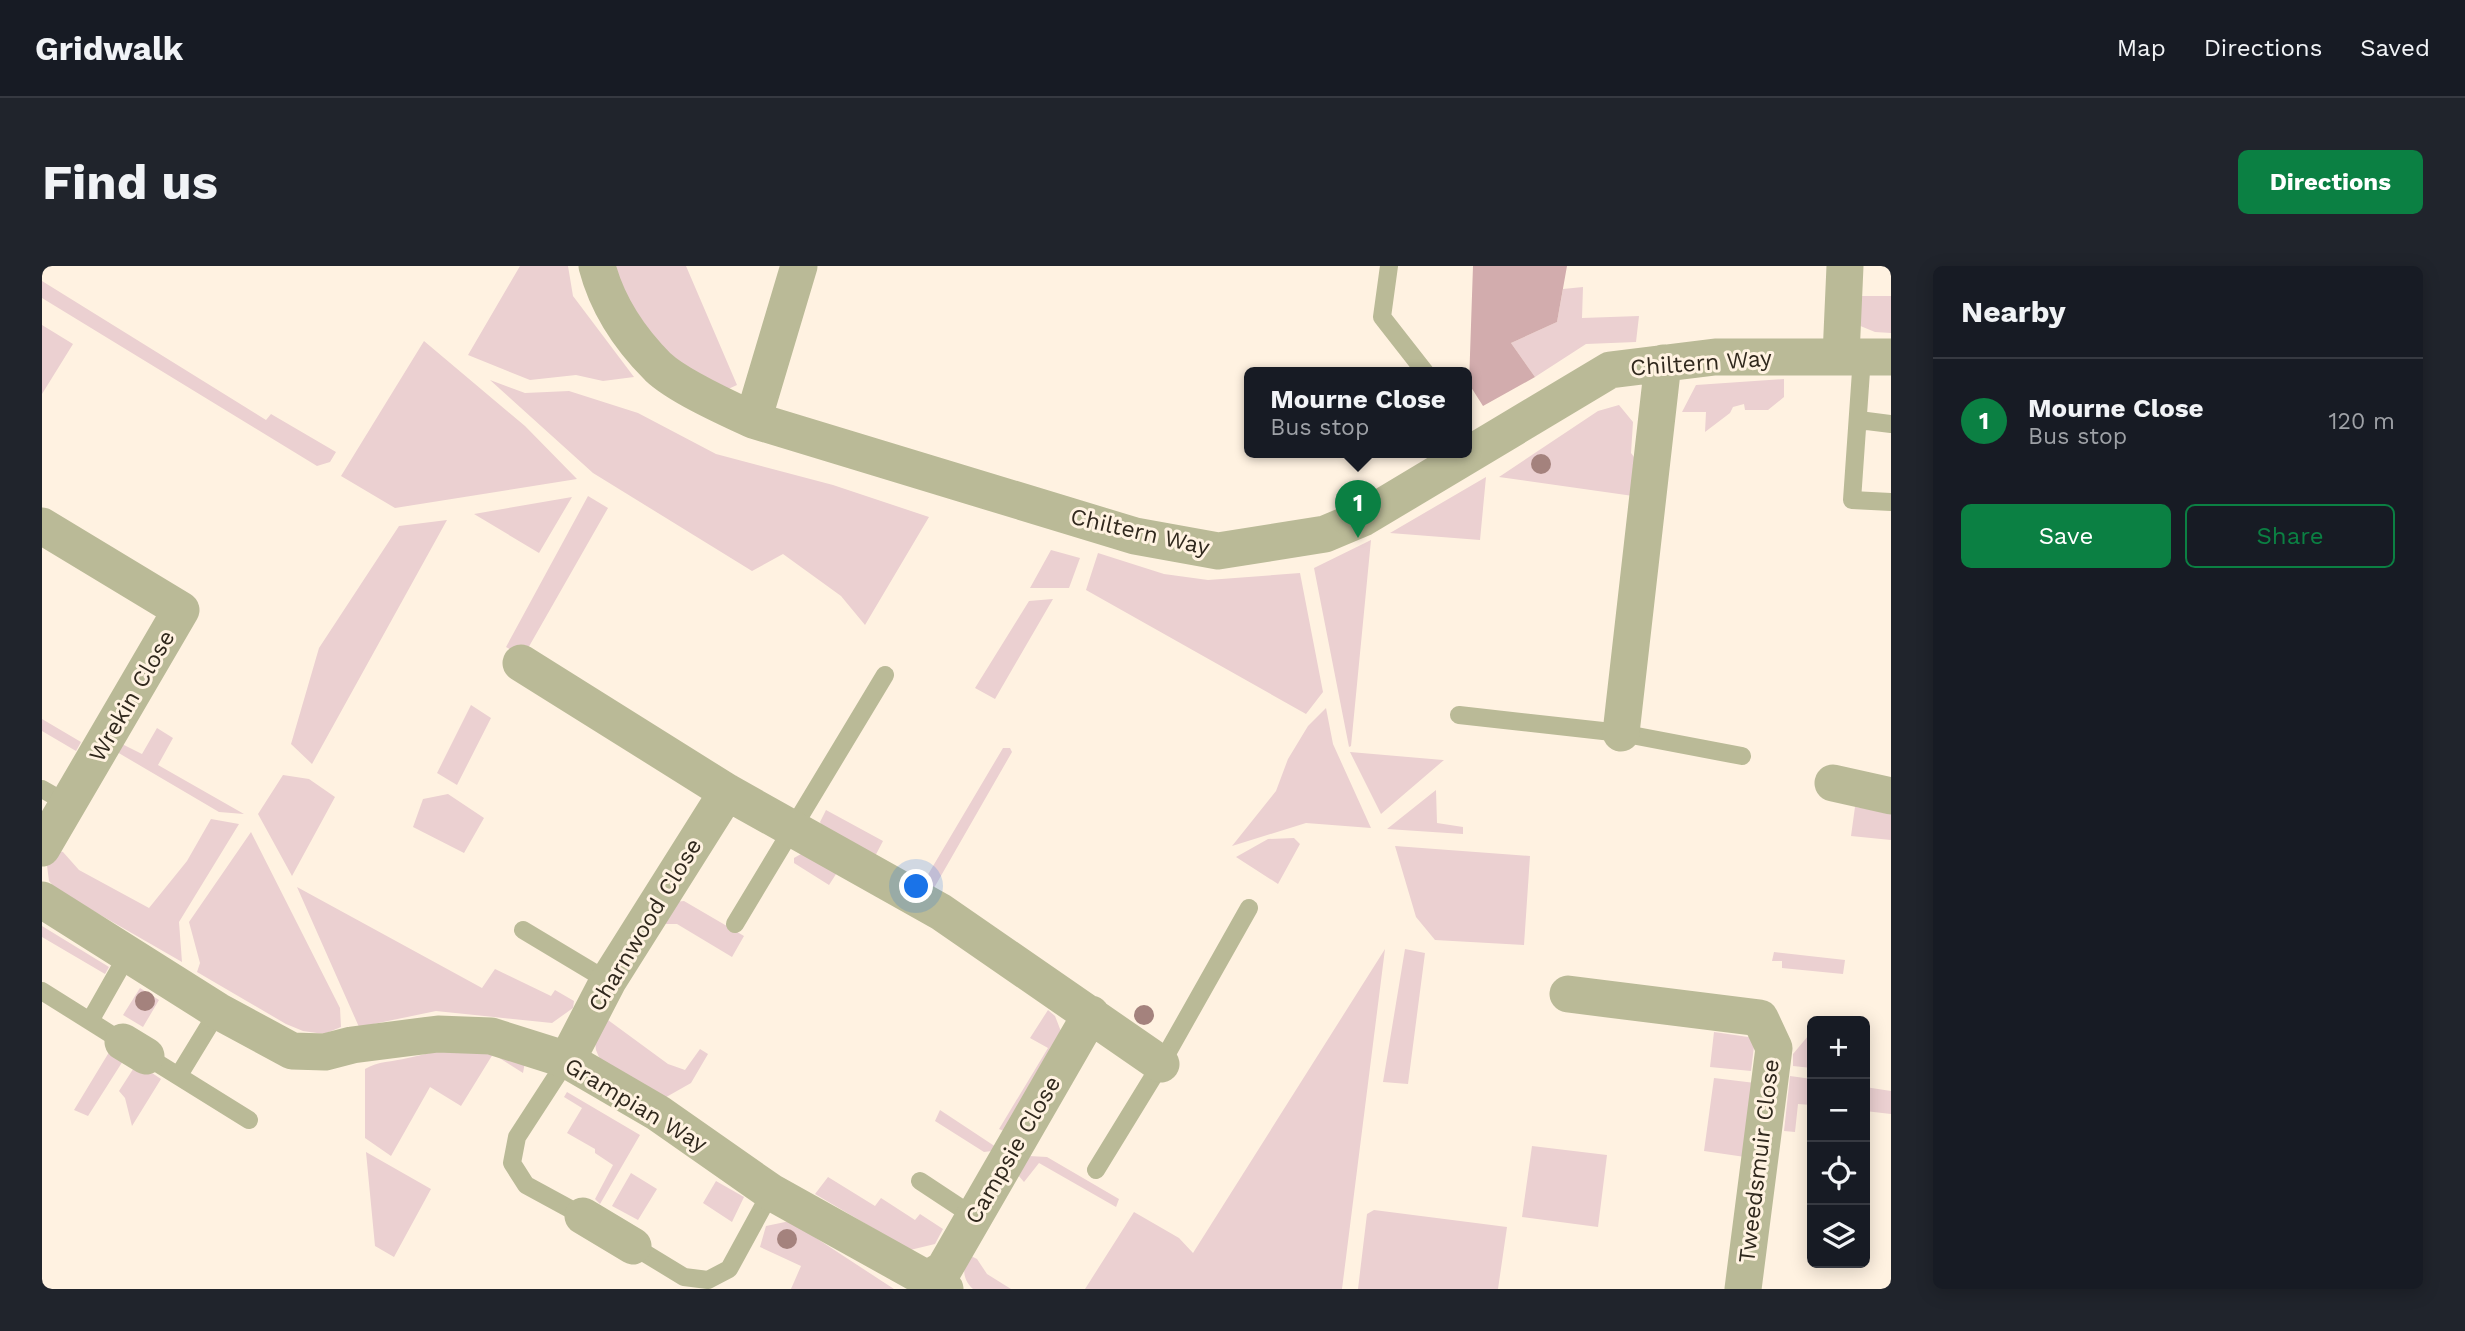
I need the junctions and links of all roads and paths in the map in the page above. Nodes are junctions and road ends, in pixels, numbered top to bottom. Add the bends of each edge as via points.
1 (597, 266) edge
2 (799, 266) edge
3 (1388, 266) edge
4 (1845, 266) edge
5 (1865, 357) edge
6 (1663, 363) junction
7 (1421, 367) edge
8 (753, 420) junction
9 (1859, 420) junction
10 (1891, 424) edge
11 (1472, 448) edge
12 (1456, 458) edge
13 (1891, 502) edge
14 (42, 526) edge
15 (521, 663) dead end
16 (885, 675) dead end
17 (1460, 715) dead end
18 (1621, 733) junction
19 (1742, 756) dead end
20 (1833, 783) dead end
21 (726, 792) junction
22 (1891, 796) edge
23 (56, 797) edge
24 (791, 828) junction
25 (42, 848) edge
26 (42, 900) edge
27 (1249, 908) dead end
28 (735, 924) dead end
29 (523, 930) dead end
30 (128, 954) junction
31 (608, 981) junction
32 (42, 991) edge
33 (1568, 994) dead end
34 (218, 1011) junction
35 (1091, 1014) junction
36 (90, 1021) junction
37 (567, 1060) junction
38 (1161, 1065) junction
39 (179, 1075) junction
40 (248, 1120) dead end
41 (1096, 1170) dead end
42 (920, 1181) dead end
43 (771, 1192) junction
44 (583, 1216) joint
45 (976, 1218) junction
46 (633, 1245) joint
47 (932, 1286) edge
48 (1743, 1289) edge

1 - 8 street, Chiltern Way via 614,311 659,368
2 - 8 street
3 - 7 lane via 1382,317
4 - 5 street
5 - 6 street, Chiltern Way via 1715,357
5 - 9 lane
6 - 11 street, Chiltern Way via 1610,370
6 - 18 street
8 - 12 street, Chiltern Way via 1135,536 1218,551 1325,534 1363,518
9 - 10 lane
9 - 13 lane via 1852,500
14 - 23 street, Wrekin Close via 181,610
15 - 21 street
16 - 24 lane
17 - 18 lane
18 - 19 lane
20 - 22 street
21 - 24 street
21 - 31 street, Charnwood Close
23 - 25 street, Wrekin Close
24 - 28 lane
24 - 35 street via 941,912
26 - 30 street, Grampian Way
27 - 38 lane
29 - 31 lane
30 - 34 street, Grampian Way
30 - 36 lane
31 - 37 street, Charnwood Close
32 - 36 lane
33 - 48 street, Tweedsmuir Close via 1760,1018 1765,1026 1773,1048
34 - 37 street, Grampian Way via 292,1051 325,1052 438,1034 491,1036
34 - 39 lane
35 - 38 street
35 - 45 street, Campsie Close
36 - 39 lane
37 - 43 street, Grampian Way via 658,1113
37 - 44 lane via 517,1137 512,1163 526,1185
38 - 41 lane
39 - 40 lane
42 - 45 lane
43 - 46 lane via 729,1269 708,1280 684,1277
43 - 47 street, Grampian Way
44 - 46 street
45 - 47 street, Campsie Close

